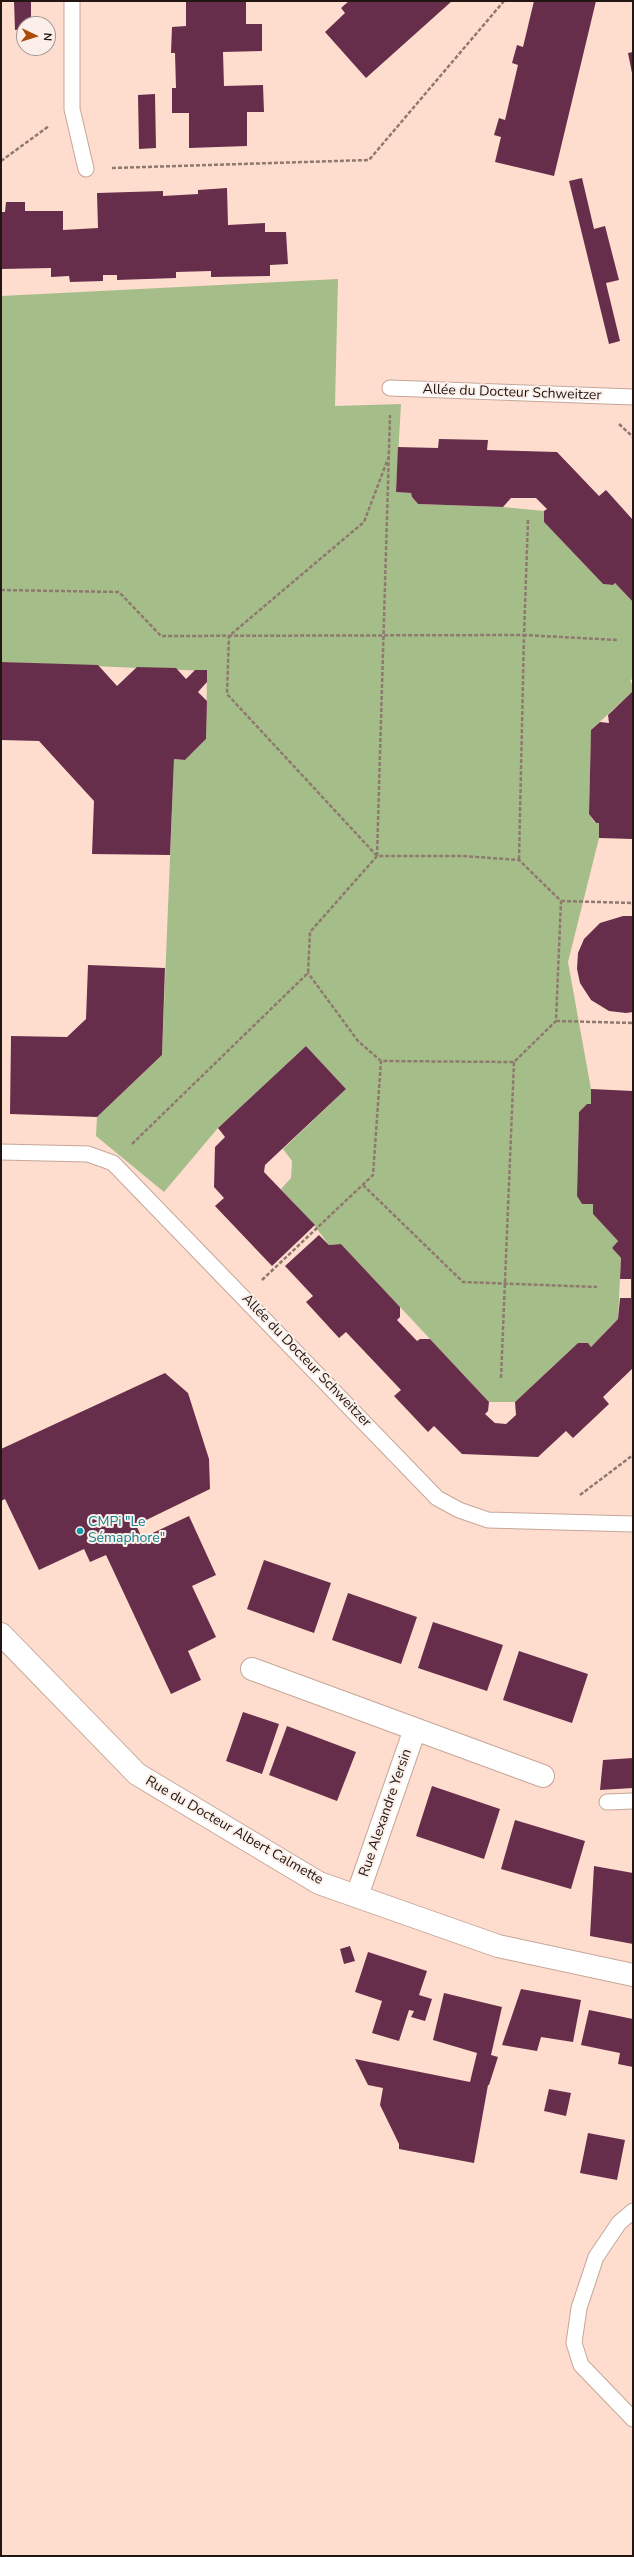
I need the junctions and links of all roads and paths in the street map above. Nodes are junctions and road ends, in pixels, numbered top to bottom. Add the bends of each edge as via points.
1 (72, 1) edge
2 (504, 1) edge
3 (72, 109) junction
4 (1, 161) edge
5 (86, 169) joint
6 (390, 388) joint
7 (633, 398) edge
8 (389, 456) junction
9 (528, 520) dead end
10 (1, 590) edge
11 (383, 634) junction
12 (524, 635) junction
13 (229, 636) junction
14 (617, 640) dead end
15 (377, 856) junction
16 (519, 860) junction
17 (561, 901) junction
18 (633, 903) edge
19 (308, 973) junction
20 (556, 1021) junction
21 (633, 1023) edge
22 (380, 1061) junction
23 (514, 1062) junction
24 (1, 1152) edge
25 (113, 1163) junction
26 (364, 1185) junction
27 (505, 1283) junction
28 (597, 1287) dead end
29 (244, 1297) junction
30 (501, 1378) dead end
31 (633, 1454) edge
32 (544, 1522) junction
33 (633, 1524) edge
34 (1, 1634) edge
35 (252, 1668) dead end
36 (415, 1729) junction
37 (543, 1776) dead end
38 (633, 1801) edge
39 (607, 1802) dead end
40 (358, 1896) junction
41 (633, 1975) edge
42 (633, 2212) edge
43 (633, 2419) edge

1 - 3 lane
2 - 5 path via 369,160
3 - 4 path
3 - 5 lane
6 - 7 lane, Allée du Docteur Schweitzer
6 - 8 path
8 - 11 path
8 - 13 path via 364,522
9 - 12 path
10 - 13 path via 119,592 161,636
11 - 12 path
11 - 13 path
11 - 15 path
12 - 14 path
12 - 16 path
13 - 15 path via 227,694
15 - 16 path via 462,856
15 - 19 path via 310,932
16 - 17 path
17 - 18 path
17 - 20 path
19 - 22 path via 358,1041
19 - 25 path
20 - 21 path
20 - 23 path
22 - 23 path
22 - 26 path via 373,1175
23 - 27 path
24 - 25 lane, Allée du Docteur Schweitzer via 88,1154
25 - 29 lane, Allée du Docteur Schweitzer
26 - 27 path via 463,1282
26 - 29 path
27 - 28 path
27 - 30 path
29 - 32 lane, Allée du Docteur Schweitzer via 437,1498 459,1510 488,1520
31 - 32 path
32 - 33 lane, Allée du Docteur Schweitzer
34 - 40 street, Rue du Docteur Albert Calmette via 137,1774 320,1883
35 - 36 street
36 - 37 street
36 - 40 street, Rue Alexandre Yersin
38 - 39 lane
40 - 41 street, Rue du Docteur Albert Calmette via 498,1946
42 - 43 lane via 619,2223 596,2257 579,2308 574,2343 581,2365

